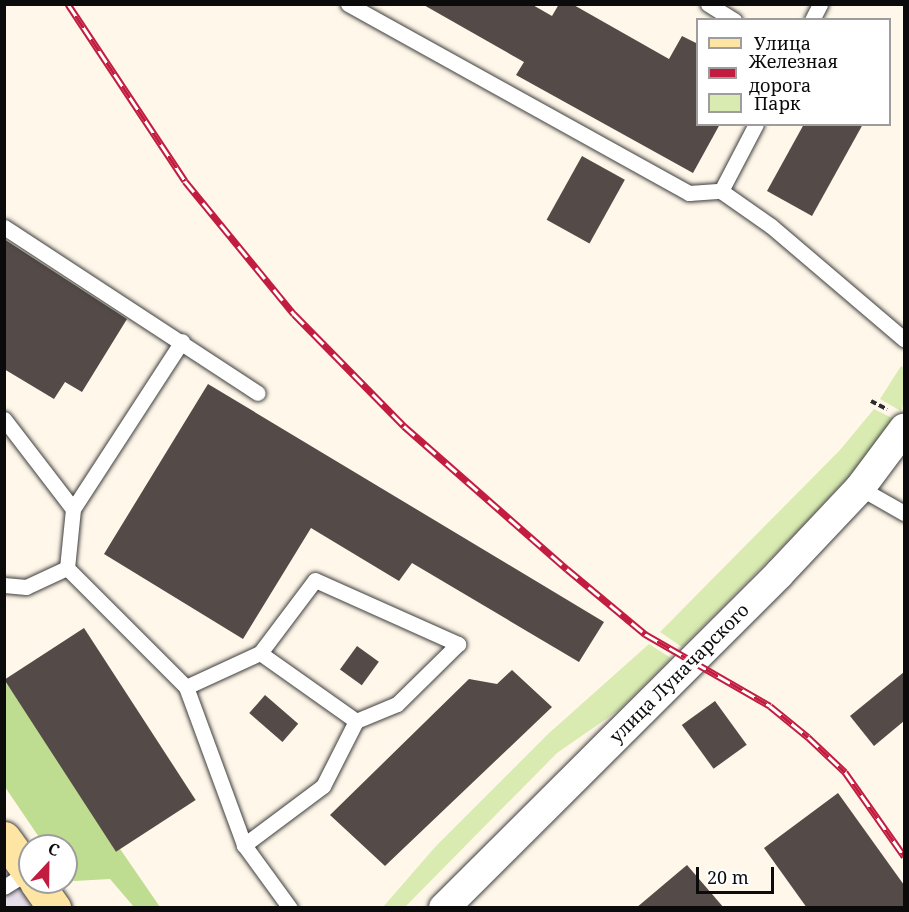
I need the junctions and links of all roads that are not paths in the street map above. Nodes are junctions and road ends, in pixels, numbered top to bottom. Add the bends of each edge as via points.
1 (348, 4) edge
2 (708, 4) edge
3 (820, 4) edge
4 (731, 18) edge
5 (813, 18) edge
6 (755, 126) edge
7 (721, 191) junction
8 (4, 227) edge
9 (904, 339) edge
10 (182, 341) junction
11 (258, 393) dead end
12 (4, 419) edge
13 (904, 429) edge
14 (860, 488) junction
15 (73, 509) junction
16 (904, 513) edge
17 (66, 568) junction
18 (4, 585) edge
19 (260, 653) junction
20 (186, 687) junction
21 (356, 721) junction
22 (4, 838) edge
23 (244, 845) junction
24 (18, 865) edge
25 (40, 894) edge
26 (54, 908) edge
27 (291, 908) edge
28 (444, 908) edge

1 - 7 lane via 689,193
2 - 4 lane
3 - 5 lane
6 - 7 lane
7 - 9 lane via 771,226
8 - 10 lane
10 - 11 lane
10 - 15 lane
12 - 15 lane
13 - 14 street, улица Луначарского
14 - 16 lane
14 - 28 street, улица Луначарского
15 - 17 lane
17 - 18 lane via 26,587
17 - 20 lane
19 - 20 lane
19 - 21 lane
19 - 21 lane via 315,580 458,644 397,704
20 - 23 lane
21 - 23 lane via 323,786
22 - 24 main road
23 - 27 lane
25 - 26 main road

